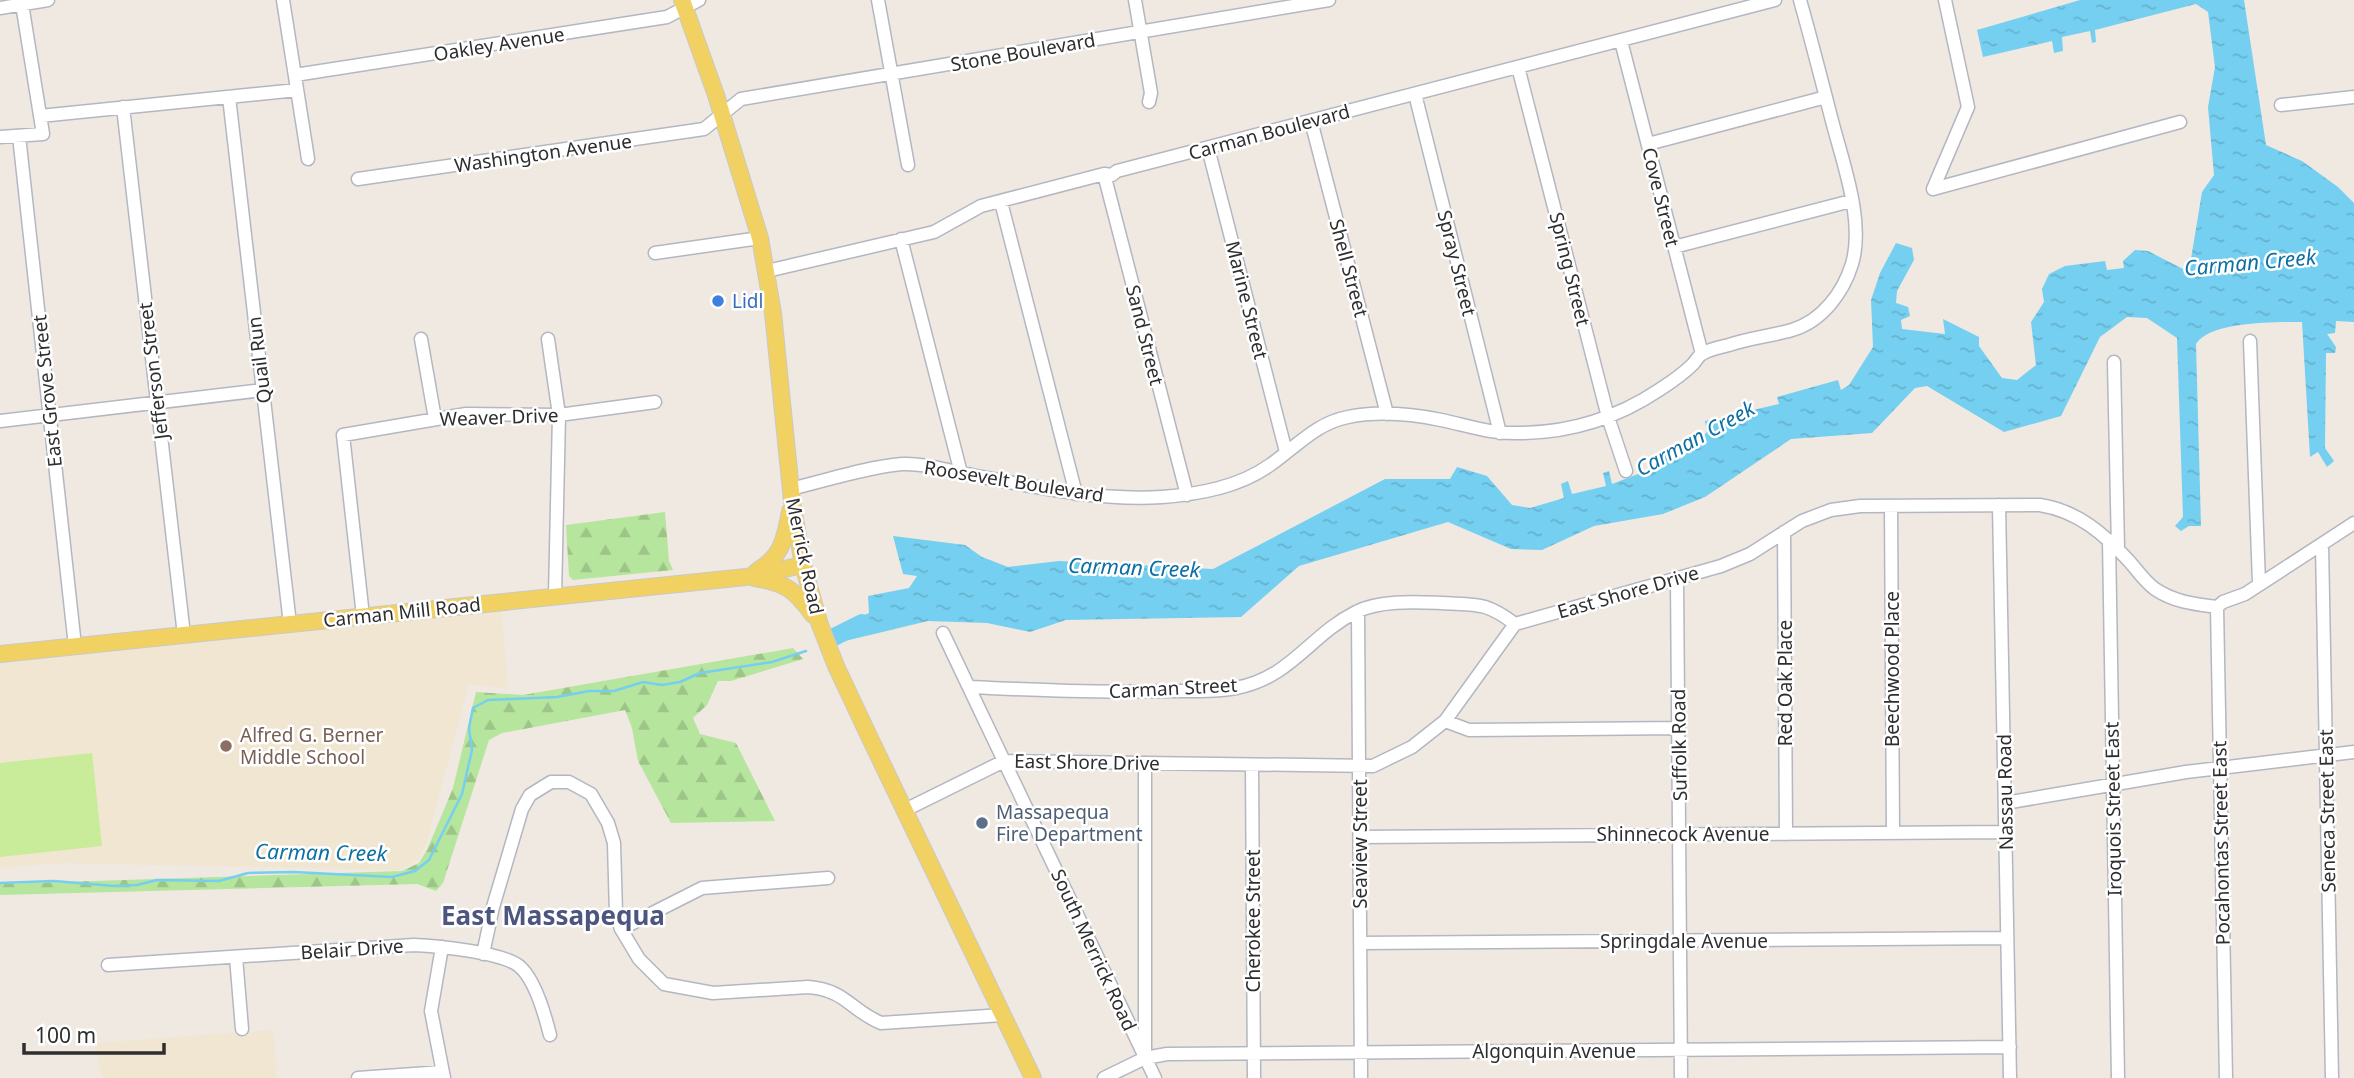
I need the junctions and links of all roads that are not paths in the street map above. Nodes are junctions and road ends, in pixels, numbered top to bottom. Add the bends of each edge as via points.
1 (48, 0) edge
2 (283, 0) edge
3 (878, 0) edge
4 (1135, 0) edge
5 (1329, 0) edge
6 (1775, 0) edge
7 (1800, 0) edge
8 (1945, 0) edge
9 (688, 2) edge
10 (22, 5) junction
11 (0, 8) edge
12 (1140, 32) junction
13 (1621, 41) junction
14 (1518, 67) junction
15 (295, 75) junction
16 (891, 75) junction
17 (297, 90) junction
18 (1415, 94) junction
19 (229, 97) junction
20 (1825, 97) junction
21 (2354, 97) edge
22 (1149, 102) dead end
23 (2281, 105) dead end
24 (123, 107) junction
25 (722, 114) junction
26 (40, 116) junction
27 (1311, 121) junction
28 (2180, 122) dead end
29 (19, 136) junction
30 (0, 137) edge
31 (1648, 144) junction
32 (1208, 148) junction
33 (308, 159) dead end
34 (908, 165) dead end
35 (1104, 174) junction
36 (358, 179) dead end
37 (1852, 201) junction
38 (1001, 202) junction
39 (760, 238) junction
40 (901, 239) junction
41 (1674, 247) junction
42 (655, 253) dead end
43 (767, 271) junction
44 (421, 339) dead end
45 (548, 339) dead end
46 (2250, 341) dead end
47 (1702, 354) junction
48 (2114, 362) dead end
49 (263, 390) junction
50 (157, 402) junction
51 (655, 402) dead end
52 (1387, 414) junction
53 (50, 415) junction
54 (559, 415) junction
55 (1608, 417) junction
56 (435, 419) junction
57 (0, 421) edge
58 (1500, 433) junction
59 (1286, 452) junction
60 (1626, 471) dead end
61 (961, 473) junction
62 (1076, 494) junction
63 (791, 495) junction
64 (1187, 495) junction
65 (1999, 505) junction
66 (1891, 506) junction
67 (2354, 523) edge
68 (1784, 532) junction
69 (2322, 544) junction
70 (2114, 545) junction
71 (803, 565) junction
72 (746, 577) junction
73 (1677, 579) junction
74 (2259, 583) junction
75 (555, 596) junction
76 (2217, 607) junction
77 (1358, 611) junction
78 (363, 616) junction
79 (290, 624) junction
80 (1515, 624) junction
81 (820, 625) junction
82 (943, 633) dead end
83 (184, 635) junction
84 (75, 646) junction
85 (0, 654) edge
86 (969, 687) junction
87 (1445, 721) junction
88 (1679, 728) junction
89 (2354, 752) edge
90 (2326, 755) junction
91 (1004, 761) junction
92 (1145, 763) junction
93 (1252, 765) junction
94 (1359, 767) junction
95 (2220, 768) junction
96 (2113, 784) junction
97 (2005, 803) junction
98 (905, 810) junction
99 (1893, 832) junction
100 (2006, 832) junction
101 (1786, 834) junction
102 (1680, 835) junction
103 (1360, 837) junction
104 (828, 878) dead end
105 (621, 929) junction
106 (2007, 938) junction
107 (1680, 941) junction
108 (1360, 943) junction
109 (442, 947) junction
110 (483, 954) junction
111 (236, 957) junction
112 (107, 965) dead end
113 (1003, 1015) junction
114 (242, 1029) dead end
115 (550, 1035) dead end
116 (2010, 1047) junction
117 (1681, 1050) junction
118 (1361, 1052) junction
119 (1254, 1053) junction
120 (1145, 1058) junction
121 (443, 1075) edge
122 (358, 1078) edge
123 (1034, 1078) edge
124 (1104, 1078) edge
125 (1155, 1078) edge
126 (1254, 1078) edge
127 (1362, 1078) edge
128 (1681, 1078) edge
129 (2010, 1078) edge
130 (2118, 1078) edge
131 (2226, 1078) edge
132 (2332, 1078) edge

1 - 10 street
2 - 15 street
3 - 16 street
4 - 12 street
5 - 12 street, Stone Boulevard
6 - 13 street, Carman Boulevard
7 - 20 street, Roosevelt Boulevard
8 - 28 street via 1968,107 1933,189
9 - 15 street, Oakley Avenue via 667,18
9 - 25 main road, Merrick Road
10 - 11 street
10 - 26 street
12 - 16 street, Stone Boulevard
12 - 22 street
13 - 14 street, Carman Boulevard
13 - 31 street, Cove Street
14 - 18 street, Carman Boulevard
14 - 55 street, Spring Street
15 - 17 street
16 - 25 street, Stone Boulevard via 741,99
16 - 34 street
17 - 19 street
17 - 33 street
18 - 27 street, Carman Boulevard
18 - 58 street, Spray Street
19 - 24 street
19 - 49 street, Quail Run
20 - 31 street
20 - 37 street, Roosevelt Boulevard
21 - 23 street
24 - 26 street
24 - 50 street, Jefferson Street
25 - 36 street, Washington Avenue via 704,129
25 - 39 main road, Merrick Road
26 - 29 street via 43,134
27 - 32 street, Carman Boulevard
27 - 52 street, Shell Street
29 - 30 street
29 - 53 street, East Grove Street
31 - 41 street, Cove Street
32 - 35 street, Carman Boulevard
32 - 59 street, Marine Street
35 - 38 street, Carman Boulevard
35 - 64 street, Sand Street
37 - 41 street
37 - 47 street, Roosevelt Boulevard via 1856,232 1852,264 1841,289 1821,314 1791,330 1751,337
38 - 40 street, Carman Boulevard via 981,206 934,232
38 - 62 street
39 - 42 street
39 - 43 main road, Merrick Road
40 - 43 street, Carman Boulevard
40 - 61 street
41 - 47 street, Cove Street
43 - 63 main road, Merrick Road
44 - 56 street
45 - 54 street
46 - 74 street
47 - 55 street, Roosevelt Boulevard via 1659,390
48 - 70 street, Iroquois Street East
49 - 50 street
49 - 79 street, Quail Run
50 - 53 street
50 - 83 street, Jefferson Street
51 - 54 street, Weaver Drive
52 - 58 street, Roosevelt Boulevard
52 - 59 street, Roosevelt Boulevard via 1349,416 1327,424
53 - 57 street
53 - 84 street, East Grove Street
54 - 56 street, Weaver Drive via 466,414
54 - 75 street
55 - 58 street, Roosevelt Boulevard via 1559,430
55 - 60 street, Spring Street
56 - 78 street, Weaver Drive via 343,435
59 - 64 street, Roosevelt Boulevard via 1253,476
61 - 62 street, Roosevelt Boulevard
61 - 63 street, Roosevelt Boulevard via 903,464
62 - 64 street, Roosevelt Boulevard
63 - 71 main road, Merrick Road
63 - 72 main road via 777,556
65 - 66 street, East Shore Drive
65 - 70 street, East Shore Drive via 2055,507 2071,513
65 - 97 street, Nassau Road
66 - 68 street, East Shore Drive via 1831,510
66 - 99 street, Beechwood Place
67 - 69 street
68 - 73 street, East Shore Drive via 1741,558
68 - 101 street, Red Oak Place
69 - 74 street
69 - 90 street, Seneca Street East
70 - 76 street, East Shore Drive via 2152,587 2185,602
70 - 96 street, Iroquois Street East
71 - 72 main road, Carman Mill Road
71 - 81 main road, Merrick Road
72 - 75 main road, Carman Mill Road
72 - 81 main road via 792,589
73 - 80 street, East Shore Drive
73 - 88 street, Suffolk Road
74 - 76 street
75 - 78 main road, Carman Mill Road
76 - 95 street, Pocahontas Street East
77 - 80 street, Carman Street via 1416,602 1485,605
77 - 86 street, Carman Street via 1282,670 1235,688 1128,692
77 - 94 street, Seaview Street
78 - 79 main road, Carman Mill Road
79 - 83 main road, Carman Mill Road
80 - 87 street, East Shore Drive
81 - 98 main road, Merrick Road
82 - 86 street, South Merrick Road
83 - 84 main road, Carman Mill Road
84 - 85 main road, Carman Mill Road
86 - 91 street, South Merrick Road
87 - 88 street via 1469,730
87 - 94 street, East Shore Drive via 1412,747 1373,766
88 - 102 street, Suffolk Road
89 - 90 street
90 - 95 street
90 - 132 street, Seneca Street East
91 - 92 street, East Shore Drive
91 - 98 street, East Shore Drive
91 - 120 street, South Merrick Road
92 - 93 street, East Shore Drive
92 - 120 street
93 - 94 street, East Shore Drive
93 - 119 street, Cherokee Street
94 - 103 street, Seaview Street
95 - 96 street
95 - 131 street, Pocahontas Street East
96 - 97 street
96 - 130 street, Iroquois Street East
97 - 100 street, Nassau Road
98 - 113 main road, Merrick Road
99 - 100 street, Shinnecock Avenue
99 - 101 street, Shinnecock Avenue
100 - 106 street, Nassau Road
101 - 102 street, Shinnecock Avenue
102 - 103 street, Shinnecock Avenue
102 - 107 street, Suffolk Road
103 - 108 street, Seaview Street
104 - 105 street via 702,888
105 - 110 street via 616,914 614,843 608,823 591,794 569,782 551,782 530,795 522,809
105 - 113 street via 639,959 664,984 713,993 824,989 880,1023
106 - 107 street, Springdale Avenue
106 - 116 street, Nassau Road
107 - 108 street, Springdale Avenue
107 - 117 street, Suffolk Road
108 - 118 street, Seaview Street
109 - 110 street, Belair Drive
109 - 111 street, Belair Drive
109 - 121 street via 431,1011
110 - 115 street, Belair Drive via 518,965 528,977
111 - 112 street, Belair Drive
111 - 114 street
113 - 123 main road, Merrick Road
116 - 117 street, Algonquin Avenue
116 - 129 street, Nassau Road
117 - 118 street, Algonquin Avenue
117 - 128 street, Suffolk Road
118 - 119 street, Algonquin Avenue
118 - 127 street, Seaview Street
119 - 120 street, Algonquin Avenue
119 - 126 street, Cherokee Street
120 - 124 street, Algonquin Avenue
120 - 125 street, South Merrick Road
121 - 122 street

